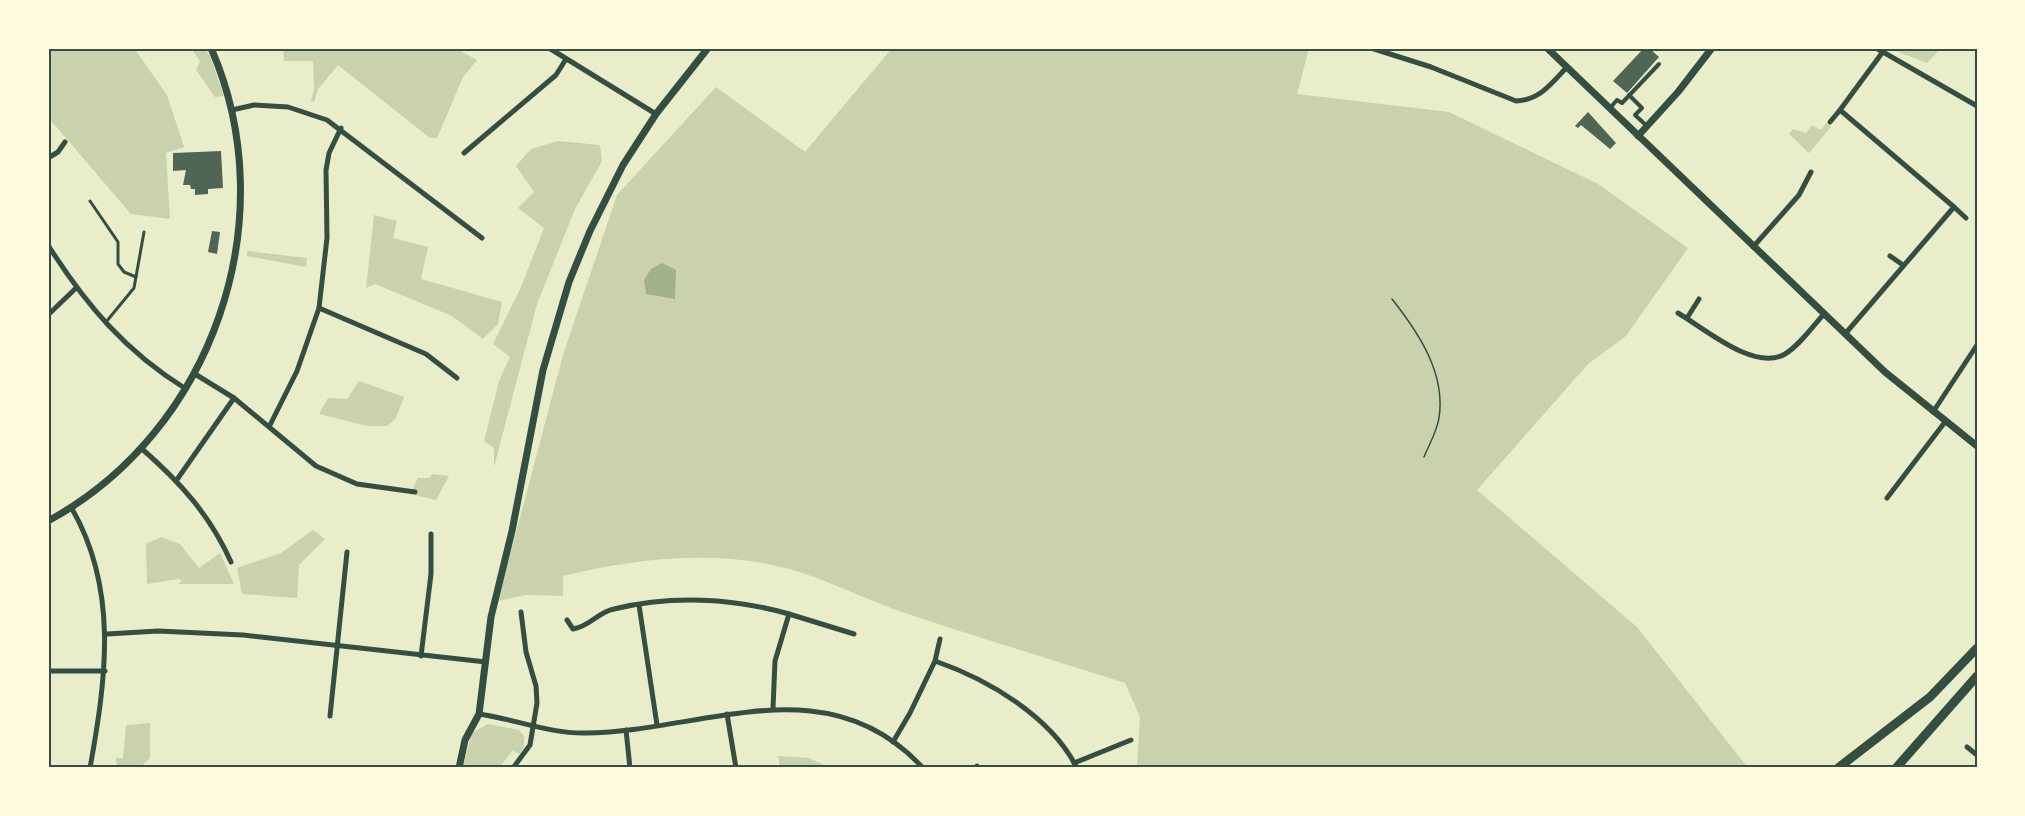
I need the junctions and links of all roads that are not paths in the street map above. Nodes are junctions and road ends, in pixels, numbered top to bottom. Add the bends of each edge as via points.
1 (211, 48) edge
2 (549, 48) edge
3 (708, 48) edge
4 (1371, 48) edge
5 (1547, 48) edge
6 (1712, 48) edge
7 (1875, 48) edge
8 (1385, 50) edge
9 (1882, 53) junction
10 (566, 59) junction
11 (1659, 64) dead end
12 (1567, 67) junction
13 (1629, 95) junction
14 (1977, 106) edge
15 (1610, 109) junction
16 (232, 110) junction
17 (1840, 110) junction
18 (656, 114) junction
19 (1830, 122) dead end
20 (1647, 126) junction
21 (340, 129) junction
22 (1638, 136) junction
23 (65, 142) dead end
24 (464, 153) dead end
25 (48, 158) edge
26 (1811, 172) dead end
27 (90, 201) dead end
28 (1954, 207) junction
29 (1966, 218) dead end
30 (144, 232) dead end
31 (482, 238) dead end
32 (48, 245) edge
33 (1753, 247) junction
34 (1890, 256) dead end
35 (1903, 266) junction
36 (136, 277) junction
37 (76, 288) junction
38 (1699, 299) dead end
39 (319, 308) junction
40 (1678, 313) dead end
41 (1824, 314) junction
42 (48, 315) edge
43 (1688, 318) junction
44 (105, 324) junction
45 (1845, 334) junction
46 (1977, 345) edge
47 (195, 374) junction
48 (457, 378) dead end
49 (186, 389) junction
50 (234, 398) junction
51 (1933, 412) junction
52 (1945, 422) junction
53 (270, 425) junction
54 (1977, 446) edge
55 (141, 448) junction
56 (176, 481) junction
57 (415, 492) dead end
58 (1887, 498) dead end
59 (71, 507) junction
60 (48, 521) edge
61 (432, 534) dead end
62 (347, 552) dead end
63 (231, 562) dead end
64 (639, 605) junction
65 (521, 612) dead end
66 (789, 614) junction
67 (567, 620) dead end
68 (106, 634) junction
69 (854, 634) dead end
70 (940, 639) dead end
71 (338, 645) junction
72 (1977, 648) edge
73 (422, 656) junction
74 (935, 661) junction
75 (486, 662) junction
76 (48, 671) edge
77 (105, 671) junction
78 (1977, 676) edge
79 (773, 708) junction
80 (479, 714) junction
81 (727, 714) junction
82 (330, 716) dead end
83 (534, 725) junction
84 (657, 725) junction
85 (626, 730) junction
86 (1131, 740) dead end
87 (892, 742) junction
88 (1968, 747) dead end
89 (1977, 755) edge
90 (1076, 766) edge
91 (90, 768) edge
92 (459, 768) edge
93 (513, 768) edge
94 (630, 768) edge
95 (736, 768) edge
96 (923, 768) edge
97 (1838, 768) edge
98 (1896, 768) edge

1 - 16 street
2 - 10 street
3 - 18 street
4 - 8 street
5 - 12 street
6 - 20 street
7 - 9 street
8 - 12 street via 1516,101 1541,94
9 - 14 street
9 - 17 street
10 - 18 street
10 - 24 street via 555,75
11 - 13 street
12 - 15 street
13 - 15 street via 1622,103 1617,100
13 - 20 street via 1642,108 1635,115
15 - 22 street
16 - 21 street via 254,105 288,107 309,112
16 - 47 street via 241,187 238,244 221,315
17 - 19 street
17 - 28 street
18 - 75 street via 623,165 590,231 554,327 491,617
20 - 22 street
21 - 31 street
21 - 39 street via 326,170 327,238
22 - 33 street
23 - 25 street
26 - 33 street via 1799,195
27 - 36 lane via 118,242 118,264
28 - 29 street
28 - 35 street
30 - 36 lane
32 - 37 street
33 - 41 street
34 - 35 street
35 - 45 street
36 - 44 lane via 131,294
37 - 42 street
37 - 44 street
38 - 43 street
39 - 48 street via 426,354
39 - 53 street via 297,371
40 - 43 street
41 - 43 street via 1785,354 1765,360 1743,353
41 - 45 street
44 - 49 street
45 - 51 street
46 - 51 street
47 - 49 street
47 - 50 street
49 - 55 street
50 - 53 street
50 - 56 street
51 - 52 street
52 - 54 street
52 - 58 street
53 - 57 street via 315,466 357,484
55 - 56 street
55 - 59 street
56 - 63 street via 206,514
59 - 60 street
59 - 68 street via 93,556
61 - 73 street
62 - 71 street
64 - 66 street via 679,600 727,601
64 - 67 street via 606,611 582,628 573,629
64 - 84 street
65 - 83 street via 526,652 536,686
66 - 69 street
66 - 79 street via 776,661
68 - 71 street via 218,633
68 - 77 street
70 - 74 street
71 - 73 street
71 - 82 street
72 - 97 highway via 1930,697
73 - 75 street
74 - 87 street
74 - 90 street via 980,679 1008,696 1032,715
75 - 80 street
76 - 77 street
77 - 91 street
78 - 98 highway
79 - 81 street
79 - 87 street via 845,719
80 - 83 street
80 - 92 street via 465,740
81 - 84 street
81 - 95 street
83 - 85 street via 585,734
83 - 93 street via 530,745
84 - 85 street
85 - 94 street
86 - 90 street
87 - 96 street
88 - 89 street

